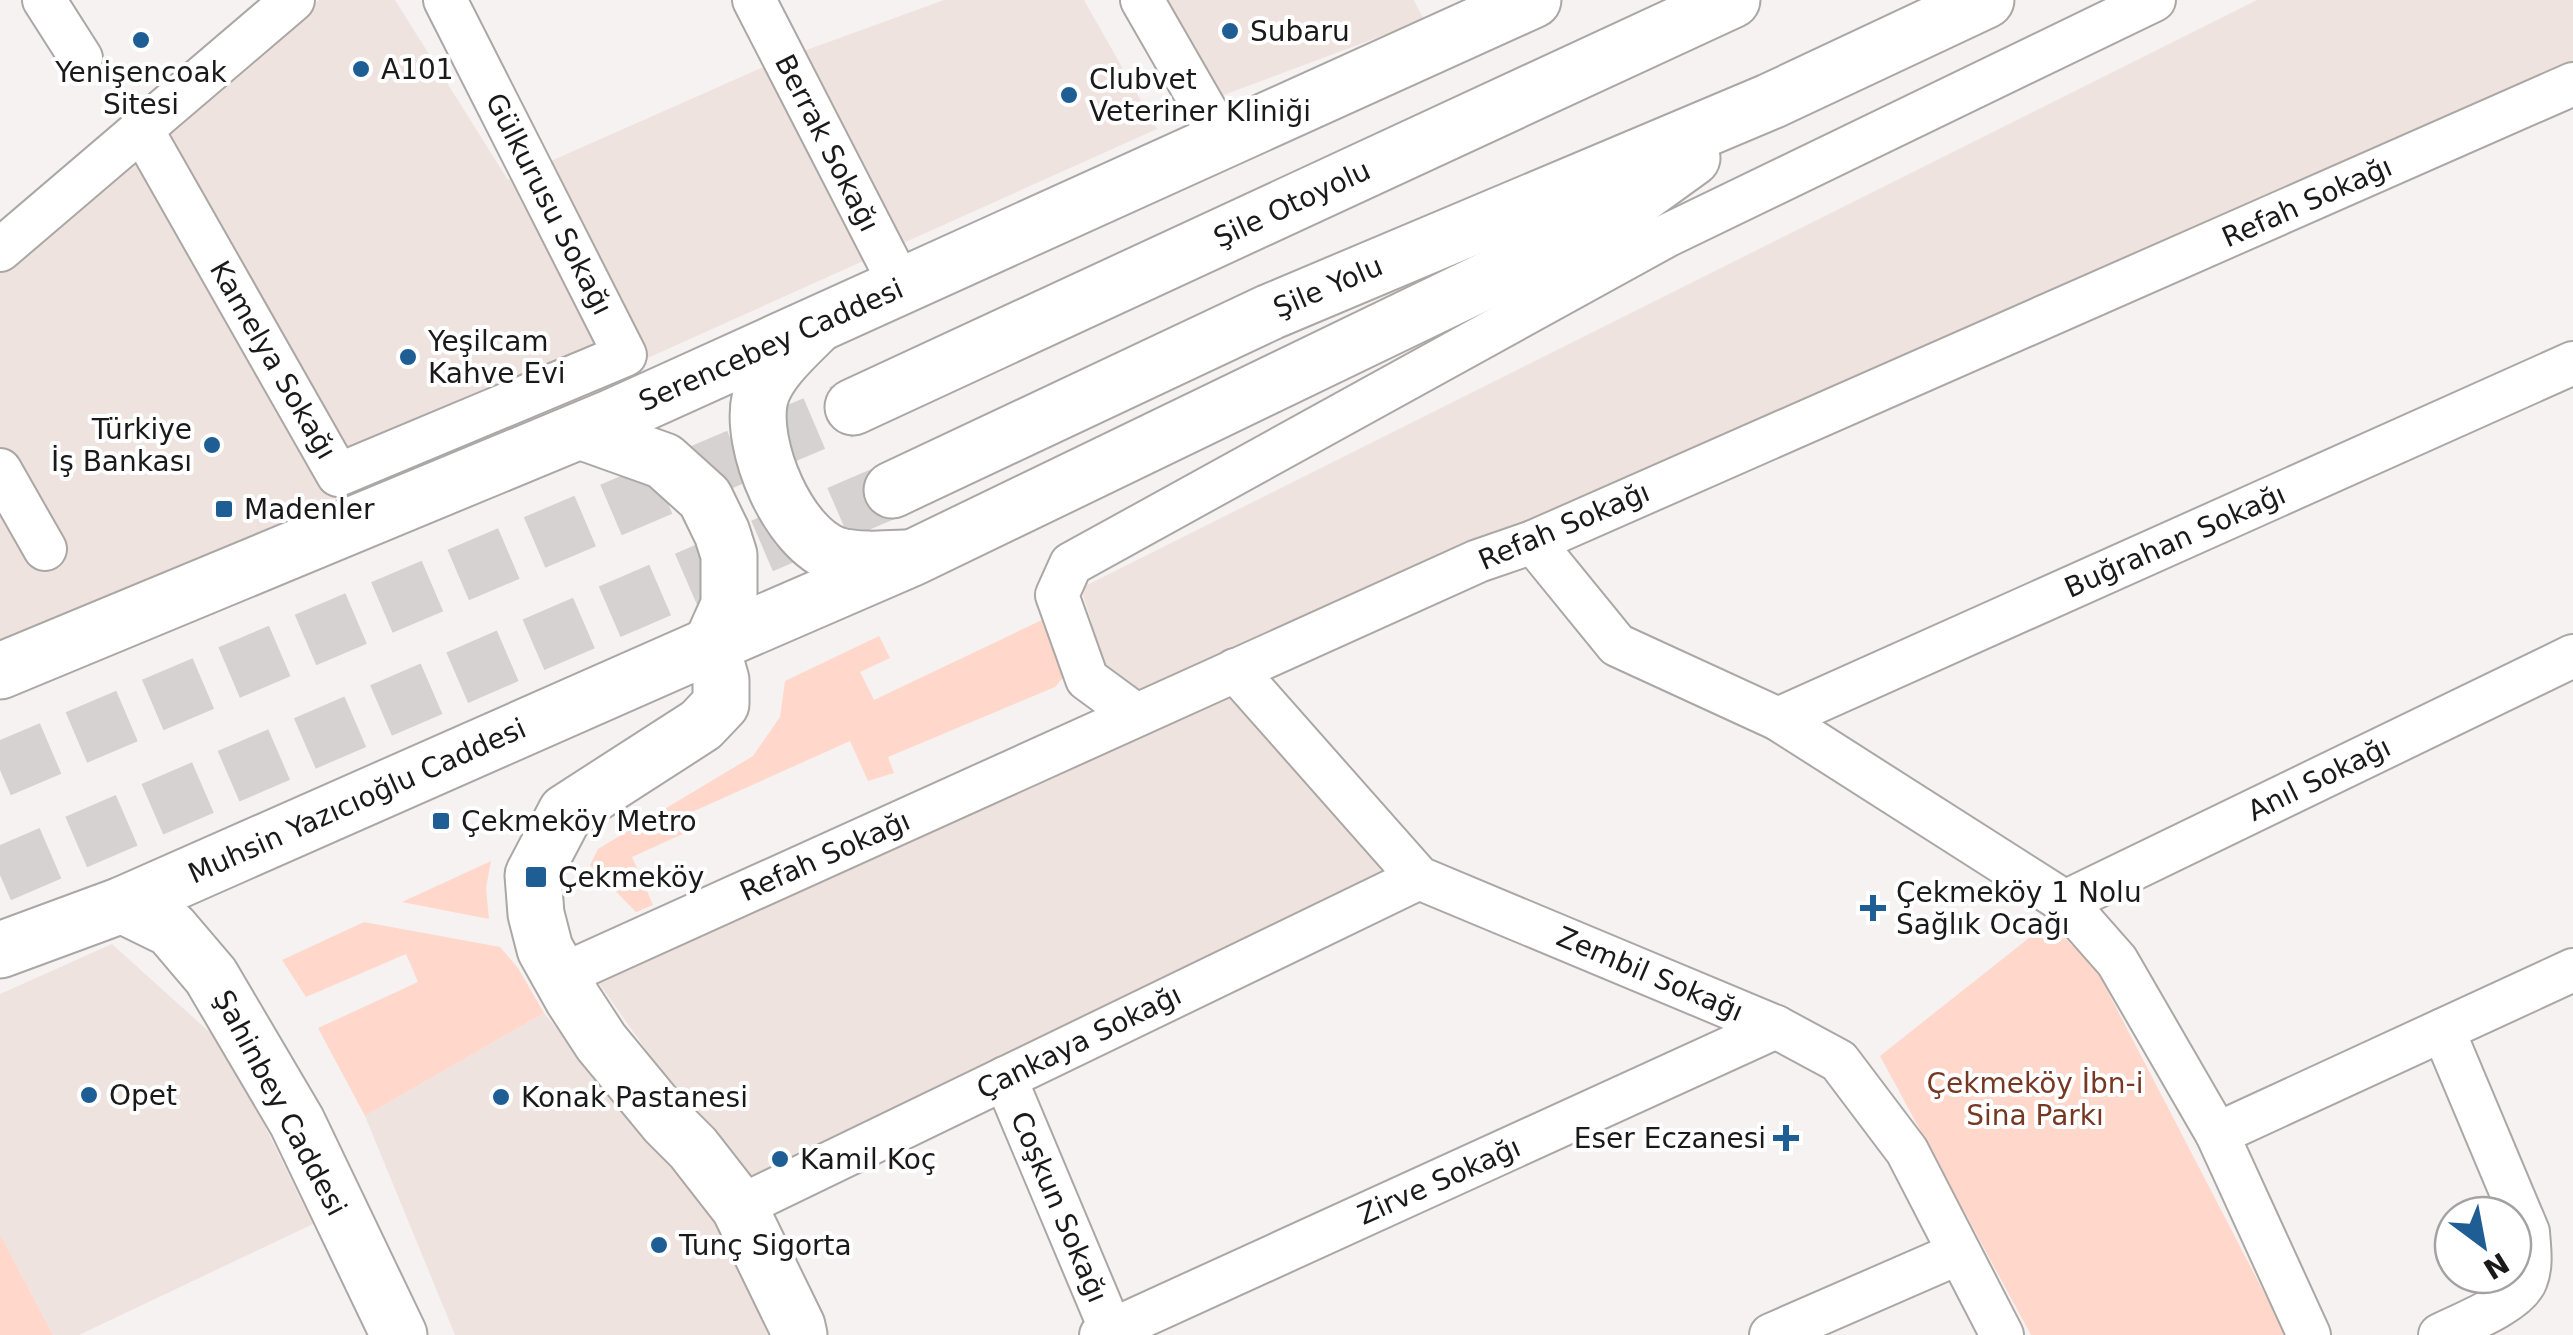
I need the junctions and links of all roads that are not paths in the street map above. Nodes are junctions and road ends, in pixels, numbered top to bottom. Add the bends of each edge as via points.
1 (44, 0) edge
2 (445, 0) edge
3 (754, 0) edge
4 (1142, 0) edge
5 (1732, 0) edge
6 (1986, 0) edge
7 (2154, 0) edge
8 (283, 3) edge
9 (1502, 6) edge
10 (81, 58) dead end
11 (2573, 84) edge
12 (1772, 101) junction
13 (142, 130) junction
14 (1223, 141) junction
15 (0, 250) edge
16 (901, 286) junction
17 (816, 326) junction
18 (625, 356) joint
19 (2573, 362) edge
20 (854, 407) tunnel mouth
21 (580, 431) junction
22 (0, 470) edge
23 (892, 490) tunnel mouth
24 (1533, 542) junction
25 (45, 549) dead end
26 (912, 558) junction
27 (711, 645) junction
28 (2573, 656) edge
29 (0, 670) edge
30 (1234, 670) junction
31 (1136, 715) junction
32 (1778, 718) junction
33 (1419, 878) junction
34 (2065, 902) junction
35 (122, 905) junction
36 (0, 950) edge
37 (2573, 970) edge
38 (560, 976) junction
39 (1776, 1027) junction
40 (2443, 1030) junction
41 (1005, 1078) junction
42 (2218, 1134) junction
43 (738, 1208) junction
44 (1959, 1253) junction
45 (1108, 1334) edge
46 (398, 1335) edge
47 (799, 1335) edge
48 (1771, 1335) edge
49 (2002, 1335) edge
50 (2310, 1335) edge
51 (2440, 1335) edge

1 - 10 street
2 - 18 street, Gülkurusu Sokağı
3 - 16 street, Berrak Sokağı
4 - 14 street
5 - 20 main road, Şile Otoyolu
6 - 12 main road
7 - 31 street via 1666,236 1071,564 1057,595 1087,678
8 - 13 street
9 - 14 main road, Serencebey Caddesi
11 - 24 street, Refah Sokağı
12 - 23 main road, Şile Yolu via 1270,312
12 - 26 main road, Muhsin Yazıcıoğlu Caddesi via 1596,228
13 - 15 street
13 - 18 street, Kamelya Sokağı via 338,475
14 - 16 main road, Serencebey Caddesi
16 - 17 main road, Serencebey Caddesi
17 - 21 main road, Serencebey Caddesi
17 - 26 main road via 779,364 760,397 761,450 777,493 803,532 834,554
19 - 32 street, Buğrahan Sokağı
21 - 27 main road via 664,462 705,498 729,554 730,605
21 - 29 main road, Serencebey Caddesi
22 - 25 street
24 - 30 street, Refah Sokağı
24 - 32 street via 1617,646
26 - 27 main road, Muhsin Yazıcıoğlu Caddesi
27 - 35 main road, Muhsin Yazıcıoğlu Caddesi
27 - 38 main road via 720,704 701,725 566,812 533,875 545,949
28 - 34 street, Anıl Sokağı
30 - 31 street, Refah Sokağı
30 - 33 street, Zembil Sokağı
31 - 38 street, Refah Sokağı
32 - 34 street
33 - 39 street, Zembil Sokağı
33 - 41 street, Çankaya Sokağı
34 - 42 street via 2117,961
35 - 36 main road, Muhsin Yazıcıoğlu Caddesi
35 - 46 main road, Şahinbey Caddesi via 170,929 212,976 297,1122
37 - 40 street
38 - 43 main road via 601,1042
39 - 44 street, Zembil Sokağı via 1839,1061 1907,1151
39 - 45 street, Zirve Sokağı
40 - 42 street
40 - 51 street via 2528,1232 2529,1263 2526,1283 2500,1306
41 - 43 street, Çankaya Sokağı
41 - 45 street, Coşkun Sokağı
42 - 50 street
43 - 47 main road
44 - 48 street
44 - 49 street, Zembil Sokağı

